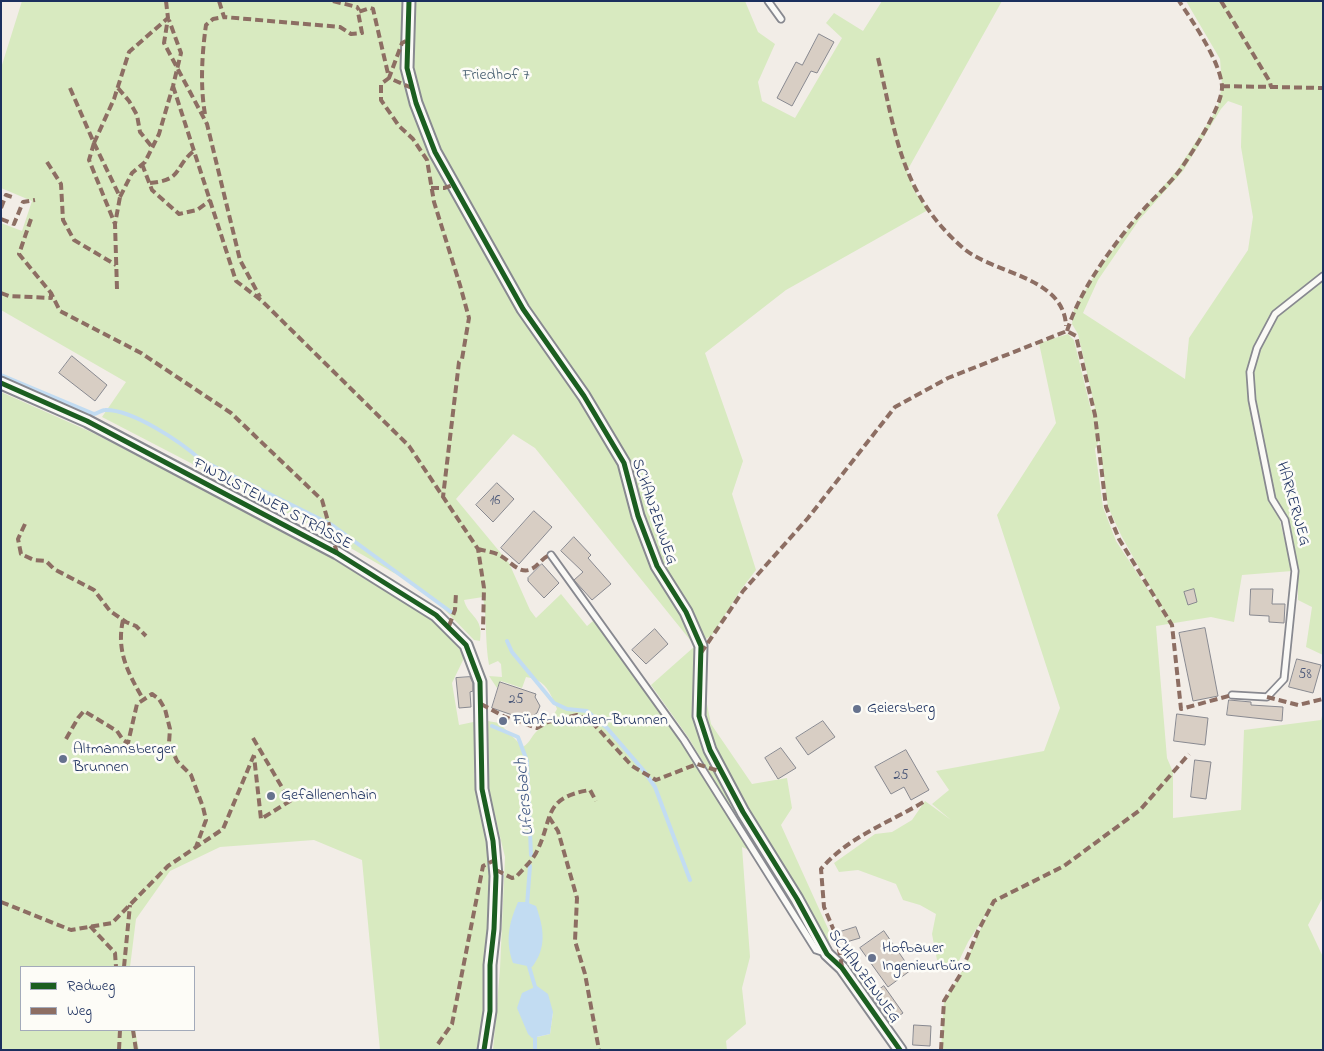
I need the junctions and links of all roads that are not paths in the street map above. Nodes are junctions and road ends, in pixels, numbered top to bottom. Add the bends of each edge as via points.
1 (409, 1) edge
2 (768, 1) edge
3 (781, 19) dead end
4 (1323, 276) edge
5 (1, 383) edge
6 (552, 555) dead end
7 (1232, 696) dead end
8 (826, 954) junction
9 (484, 1050) edge
10 (900, 1050) edge

1 - 8 street, SCHANZENWEG via 407,68 416,104 435,152 522,309 584,396 624,463 656,566 686,612 701,646 698,716 710,750
2 - 3 lane
4 - 7 lane, HARKERWEG via 1275,314 1257,348 1250,372 1252,400 1272,499 1285,520 1295,571 1284,679 1267,697
5 - 9 street, FINDLSTEINER STRASSE via 87,420 337,553 436,615 466,645 480,682 482,789 494,841 496,876 490,1011
6 - 8 lane via 684,740 816,950
8 - 10 street, SCHANZENWEG via 842,968

